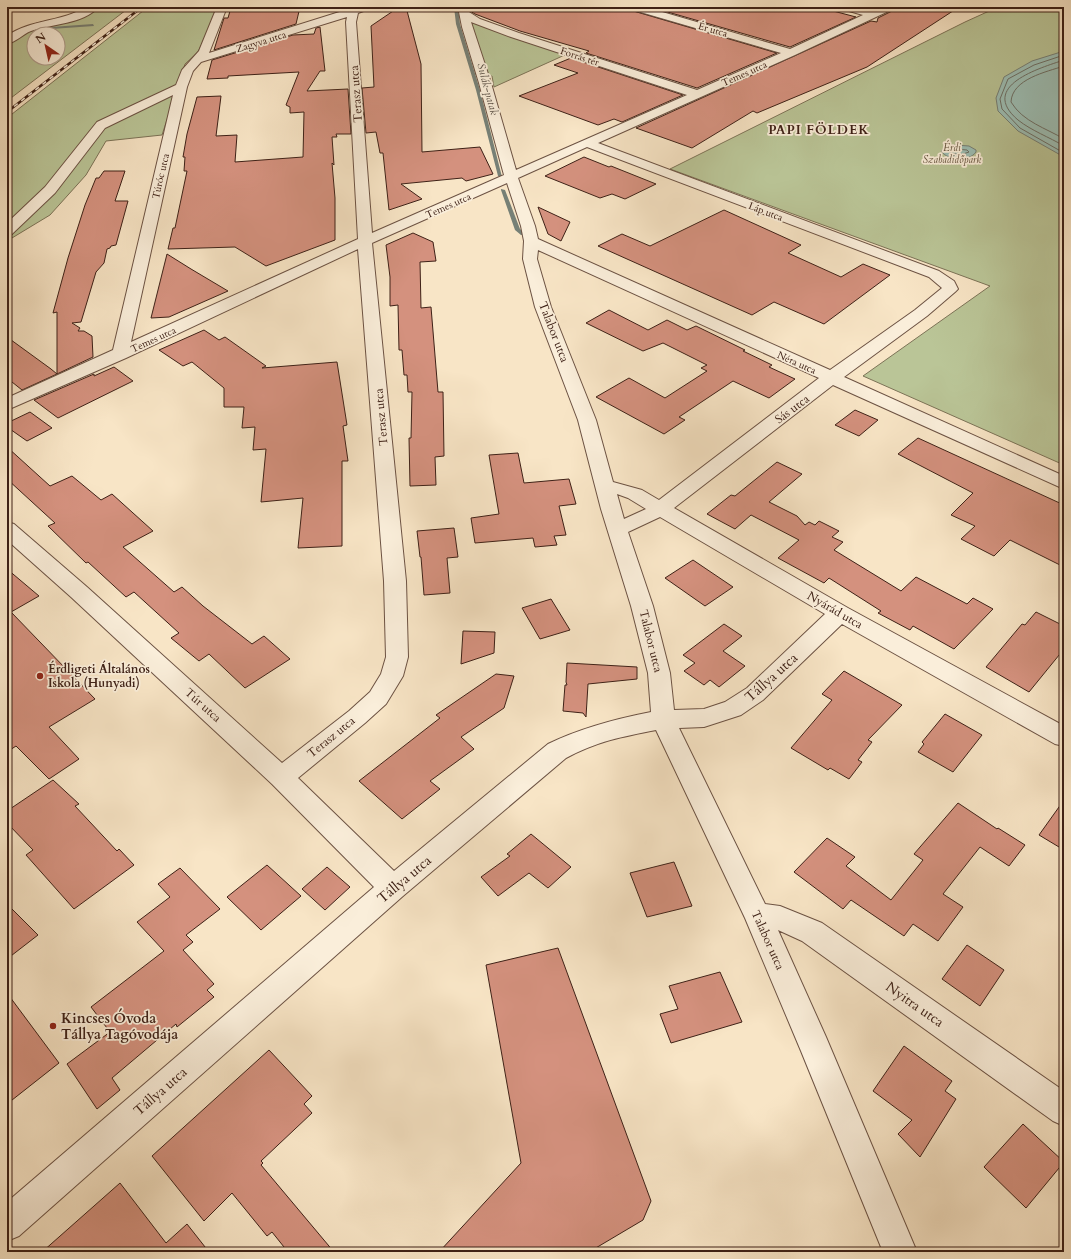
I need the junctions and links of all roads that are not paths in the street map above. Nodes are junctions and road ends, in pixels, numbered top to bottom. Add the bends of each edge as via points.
1 (93, 7) edge
2 (222, 7) edge
3 (634, 7) edge
4 (846, 7) edge
5 (889, 7) edge
6 (464, 11) edge
7 (356, 12) edge
8 (872, 15) junction
9 (21, 30) junction
10 (7, 33) edge
11 (7, 41) edge
12 (791, 52) junction
13 (197, 60) junction
14 (181, 87) junction
15 (696, 94) junction
16 (587, 144) junction
17 (511, 177) junction
18 (7, 231) edge
19 (365, 241) junction
20 (530, 241) junction
21 (944, 279) joint
22 (120, 354) junction
23 (833, 378) junction
24 (7, 405) edge
25 (1064, 483) edge
26 (606, 487) junction
27 (661, 508) junction
28 (7, 528) edge
29 (618, 529) junction
30 (840, 613) junction
31 (663, 718) junction
32 (1064, 737) edge
33 (281, 777) junction
34 (393, 888) junction
35 (757, 915) junction
36 (1064, 1110) edge
37 (7, 1224) edge
38 (900, 1252) edge

1 - 9 street via 80,15
2 - 13 street, Túróc utca via 204,52
3 - 12 street, Ér utca
4 - 8 street
5 - 8 street, Temes utca
6 - 15 street, Forrás tér via 476,21 515,35
6 - 17 street, Talabor utca
7 - 13 street, Zagyva utca
7 - 19 street, Terasz utca
8 - 12 street, Temes utca
9 - 10 street
9 - 11 street
12 - 15 street, Temes utca
13 - 14 street, Túróc utca via 188,70
14 - 18 street via 101,125 50,190
14 - 22 street, Túróc utca
15 - 16 street, Temes utca
16 - 17 street, Temes utca
16 - 21 street, Láp utca
17 - 19 street, Temes utca
17 - 20 street, Talabor utca via 528,226
19 - 22 street, Temes utca
19 - 33 street, Terasz utca via 395,581 397,657 392,676 378,698
20 - 23 street, Néra utca
20 - 26 street, Talabor utca via 530,259 543,307 587,420
21 - 23 street, Sás utca via 950,289 946,294
22 - 24 street, Temes utca
23 - 25 street, Néra utca
23 - 27 street, Sás utca
26 - 27 street, Nyárád utca via 635,494
26 - 29 street, Talabor utca
27 - 29 street, Sás utca via 646,518
27 - 30 street, Nyárád utca
28 - 33 street, Túr utca
29 - 31 street, Talabor utca via 659,673
30 - 31 street, Tállya utca via 755,694 733,709 704,718
30 - 32 street, Nyárád utca
31 - 34 street, Tállya utca via 600,733 557,751
31 - 35 street, Talabor utca
33 - 34 street, Túr utca
34 - 37 street, Tállya utca
35 - 36 street, Nyitra utca via 780,918 812,932
35 - 38 street, Talabor utca

